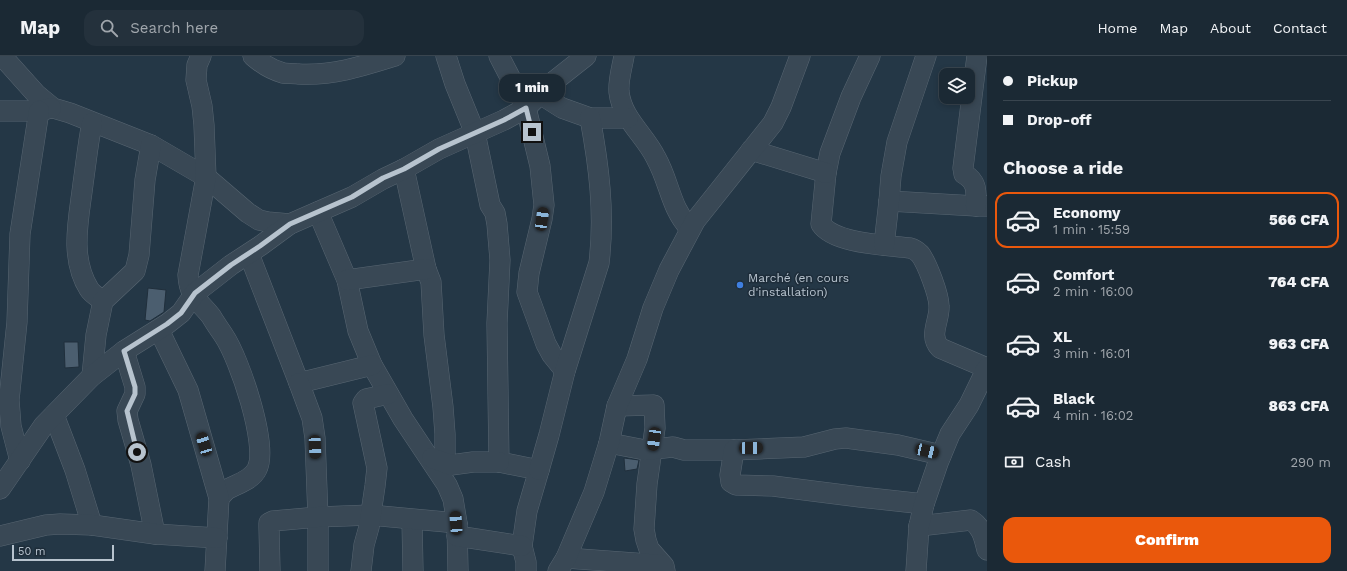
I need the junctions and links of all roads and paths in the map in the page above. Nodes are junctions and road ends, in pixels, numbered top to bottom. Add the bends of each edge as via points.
1 (2, 56) edge
2 (201, 56) edge
3 (253, 56) edge
4 (395, 56) edge
5 (446, 56) edge
6 (499, 56) edge
7 (586, 56) edge
8 (624, 56) edge
9 (800, 56) edge
10 (870, 56) edge
11 (926, 56) edge
12 (978, 56) edge
13 (540, 94) junction
14 (526, 108) junction
15 (46, 110) junction
16 (0, 111) edge
17 (590, 118) junction
18 (628, 118) junction
19 (92, 122) junction
20 (475, 132) junction
21 (151, 145) junction
22 (751, 150) junction
23 (404, 169) junction
24 (826, 174) junction
25 (206, 177) junction
26 (889, 201) junction
27 (981, 206) edge
28 (318, 212) junction
29 (290, 224) junction
30 (690, 229) junction
31 (884, 245) junction
32 (249, 254) junction
33 (426, 269) junction
34 (347, 280) junction
35 (193, 297) junction
36 (103, 301) junction
37 (158, 330) junction
38 (124, 351) junction
39 (372, 365) junction
40 (987, 368) edge
41 (565, 371) junction
42 (92, 376) junction
43 (299, 383) junction
44 (388, 394) junction
45 (617, 406) junction
46 (978, 407) edge
47 (54, 415) junction
48 (609, 443) junction
49 (652, 450) junction
50 (734, 450) junction
51 (941, 455) junction
52 (436, 460) junction
53 (20, 461) junction
54 (499, 462) junction
55 (539, 470) junction
56 (0, 489) edge
57 (219, 498) junction
58 (924, 504) junction
59 (370, 515) junction
60 (318, 517) junction
61 (412, 520) junction
62 (92, 525) junction
63 (919, 526) junction
64 (457, 529) junction
65 (155, 534) junction
66 (0, 536) edge
67 (217, 538) junction
68 (522, 546) junction
69 (987, 550) edge
70 (562, 564) edge
71 (664, 568) edge
72 (215, 571) edge
73 (270, 571) edge
74 (318, 571) edge
75 (360, 571) edge
76 (413, 571) edge
77 (458, 571) edge
78 (526, 571) edge
79 (916, 571) edge

1 - 15 street via 36,94
2 - 25 street via 197,65 196,80 204,125
3 - 4 street via 282,73 325,74 354,69
5 - 20 street
6 - 14 street
7 - 13 street
8 - 18 street via 619,92
9 - 22 street via 773,123
10 - 24 street via 840,125
11 - 26 street via 897,142
12 - 27 street via 963,168 964,174 974,183
13 - 14 street
13 - 17 street via 562,108
14 - 20 street
14 - 41 street via 540,166 544,205 527,292 546,344
15 - 16 street
15 - 19 street via 70,113
15 - 53 street via 20,234 17,322 10,400 11,426
17 - 18 street
17 - 41 street via 602,214 601,245 599,263
18 - 30 street via 656,157 675,208
19 - 21 street
19 - 36 street via 76,237 82,276 89,291
20 - 23 street
20 - 54 street via 490,205 495,213 500,260 497,323
21 - 25 street
21 - 36 street via 135,271
22 - 24 street
22 - 30 street
23 - 28 street
23 - 33 street
24 - 31 street via 821,224 825,230 854,241
25 - 29 street via 259,220
25 - 35 street via 188,275
26 - 27 street
26 - 31 street
28 - 29 street
28 - 34 street
29 - 32 street
30 - 45 street via 653,308 637,359
31 - 40 street via 910,248 921,256 937,294 939,308 934,336 940,348
32 - 35 street via 231,265
32 - 43 street
33 - 34 street
33 - 52 street via 431,282 445,434
34 - 39 street via 358,331
35 - 37 street via 181,313
35 - 57 street via 210,316 236,359 254,414 261,460 252,475
36 - 42 street via 96,334
37 - 38 street
37 - 57 street via 188,390
38 - 42 street
38 - 65 street via 135,387 135,394 127,411 128,420 141,465
39 - 43 street
39 - 44 street
40 - 46 street
41 - 55 street
42 - 47 street
43 - 60 street via 312,418 315,438
44 - 52 street via 403,419
44 - 59 street via 366,399 363,403 377,468
45 - 48 street
45 - 49 street via 654,405 655,428
46 - 51 street via 950,434
47 - 53 street via 35,436
47 - 62 street
48 - 49 street
48 - 70 street via 594,492
49 - 50 street via 673,447 684,450
49 - 71 street via 644,528 649,549
50 - 51 street via 804,447 846,438 898,445
50 - 58 street via 730,475 731,482 736,485 773,486
51 - 58 street
52 - 54 street via 451,465
52 - 64 street via 453,499
53 - 56 street
54 - 55 street
55 - 68 street via 527,511
57 - 67 street
58 - 63 street
59 - 60 street
59 - 61 street
59 - 75 street
60 - 73 street via 269,523
60 - 74 street
61 - 64 street
61 - 76 street
62 - 65 street
62 - 66 street via 46,525
63 - 69 street via 971,520 982,533
63 - 79 street
64 - 68 street
64 - 77 street
65 - 67 street
67 - 72 street
68 - 78 street
70 - 71 street

